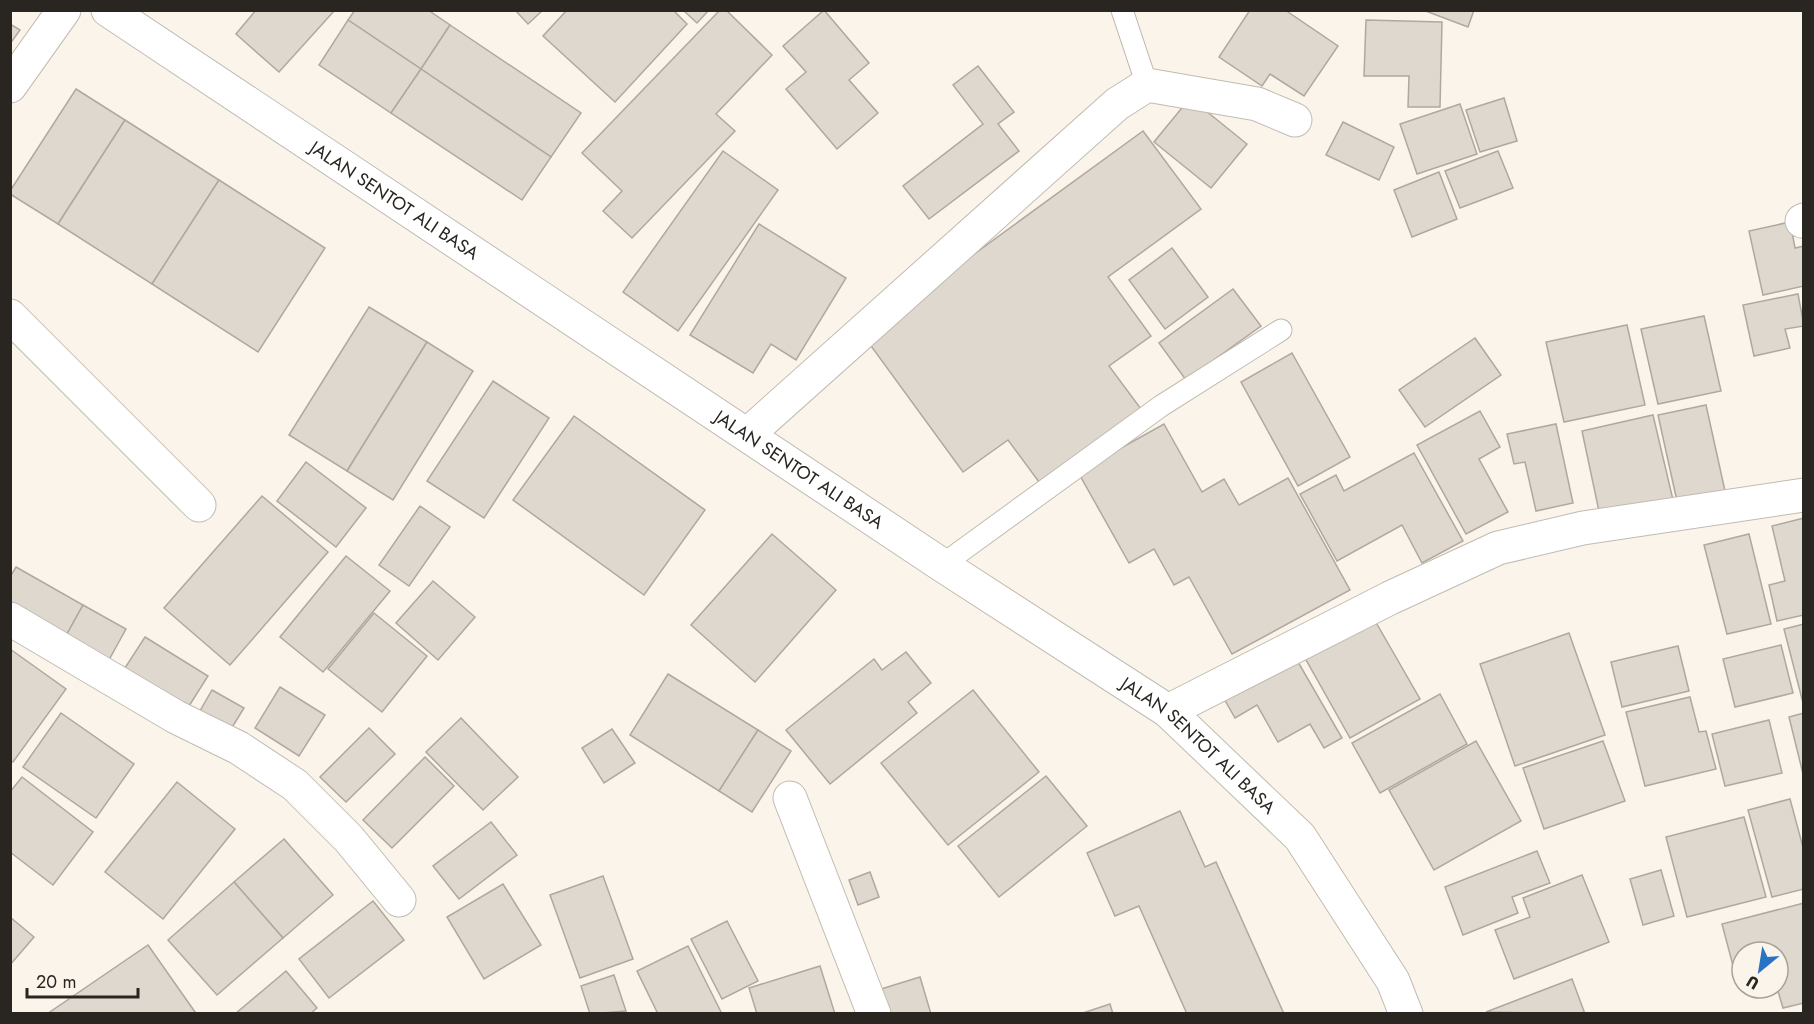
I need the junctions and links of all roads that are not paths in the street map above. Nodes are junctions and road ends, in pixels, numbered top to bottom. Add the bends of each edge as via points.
1 (64, 10) edge
2 (108, 10) edge
3 (1122, 10) edge
4 (1147, 85) junction
5 (10, 86) edge
6 (1295, 120) dead end
7 (10, 316) edge
8 (1281, 330) dead end
9 (748, 434) junction
10 (1803, 495) edge
11 (199, 505) dead end
12 (942, 565) junction
13 (10, 619) edge
14 (1168, 711) junction
15 (790, 798) dead end
16 (399, 900) dead end
17 (874, 1014) edge
18 (1406, 1014) edge

1 - 5 street
2 - 9 street, JALAN SENTOT ALI BASA
3 - 4 lane
4 - 6 street via 1257,104
4 - 9 street via 1117,104
7 - 11 street
8 - 12 lane via 1161,405
9 - 12 street, JALAN SENTOT ALI BASA
10 - 14 street via 1582,528 1498,548
12 - 14 street, JALAN SENTOT ALI BASA
13 - 16 street via 176,717 239,748 295,785 349,839
14 - 18 street, JALAN SENTOT ALI BASA via 1300,837 1393,981
15 - 17 street

